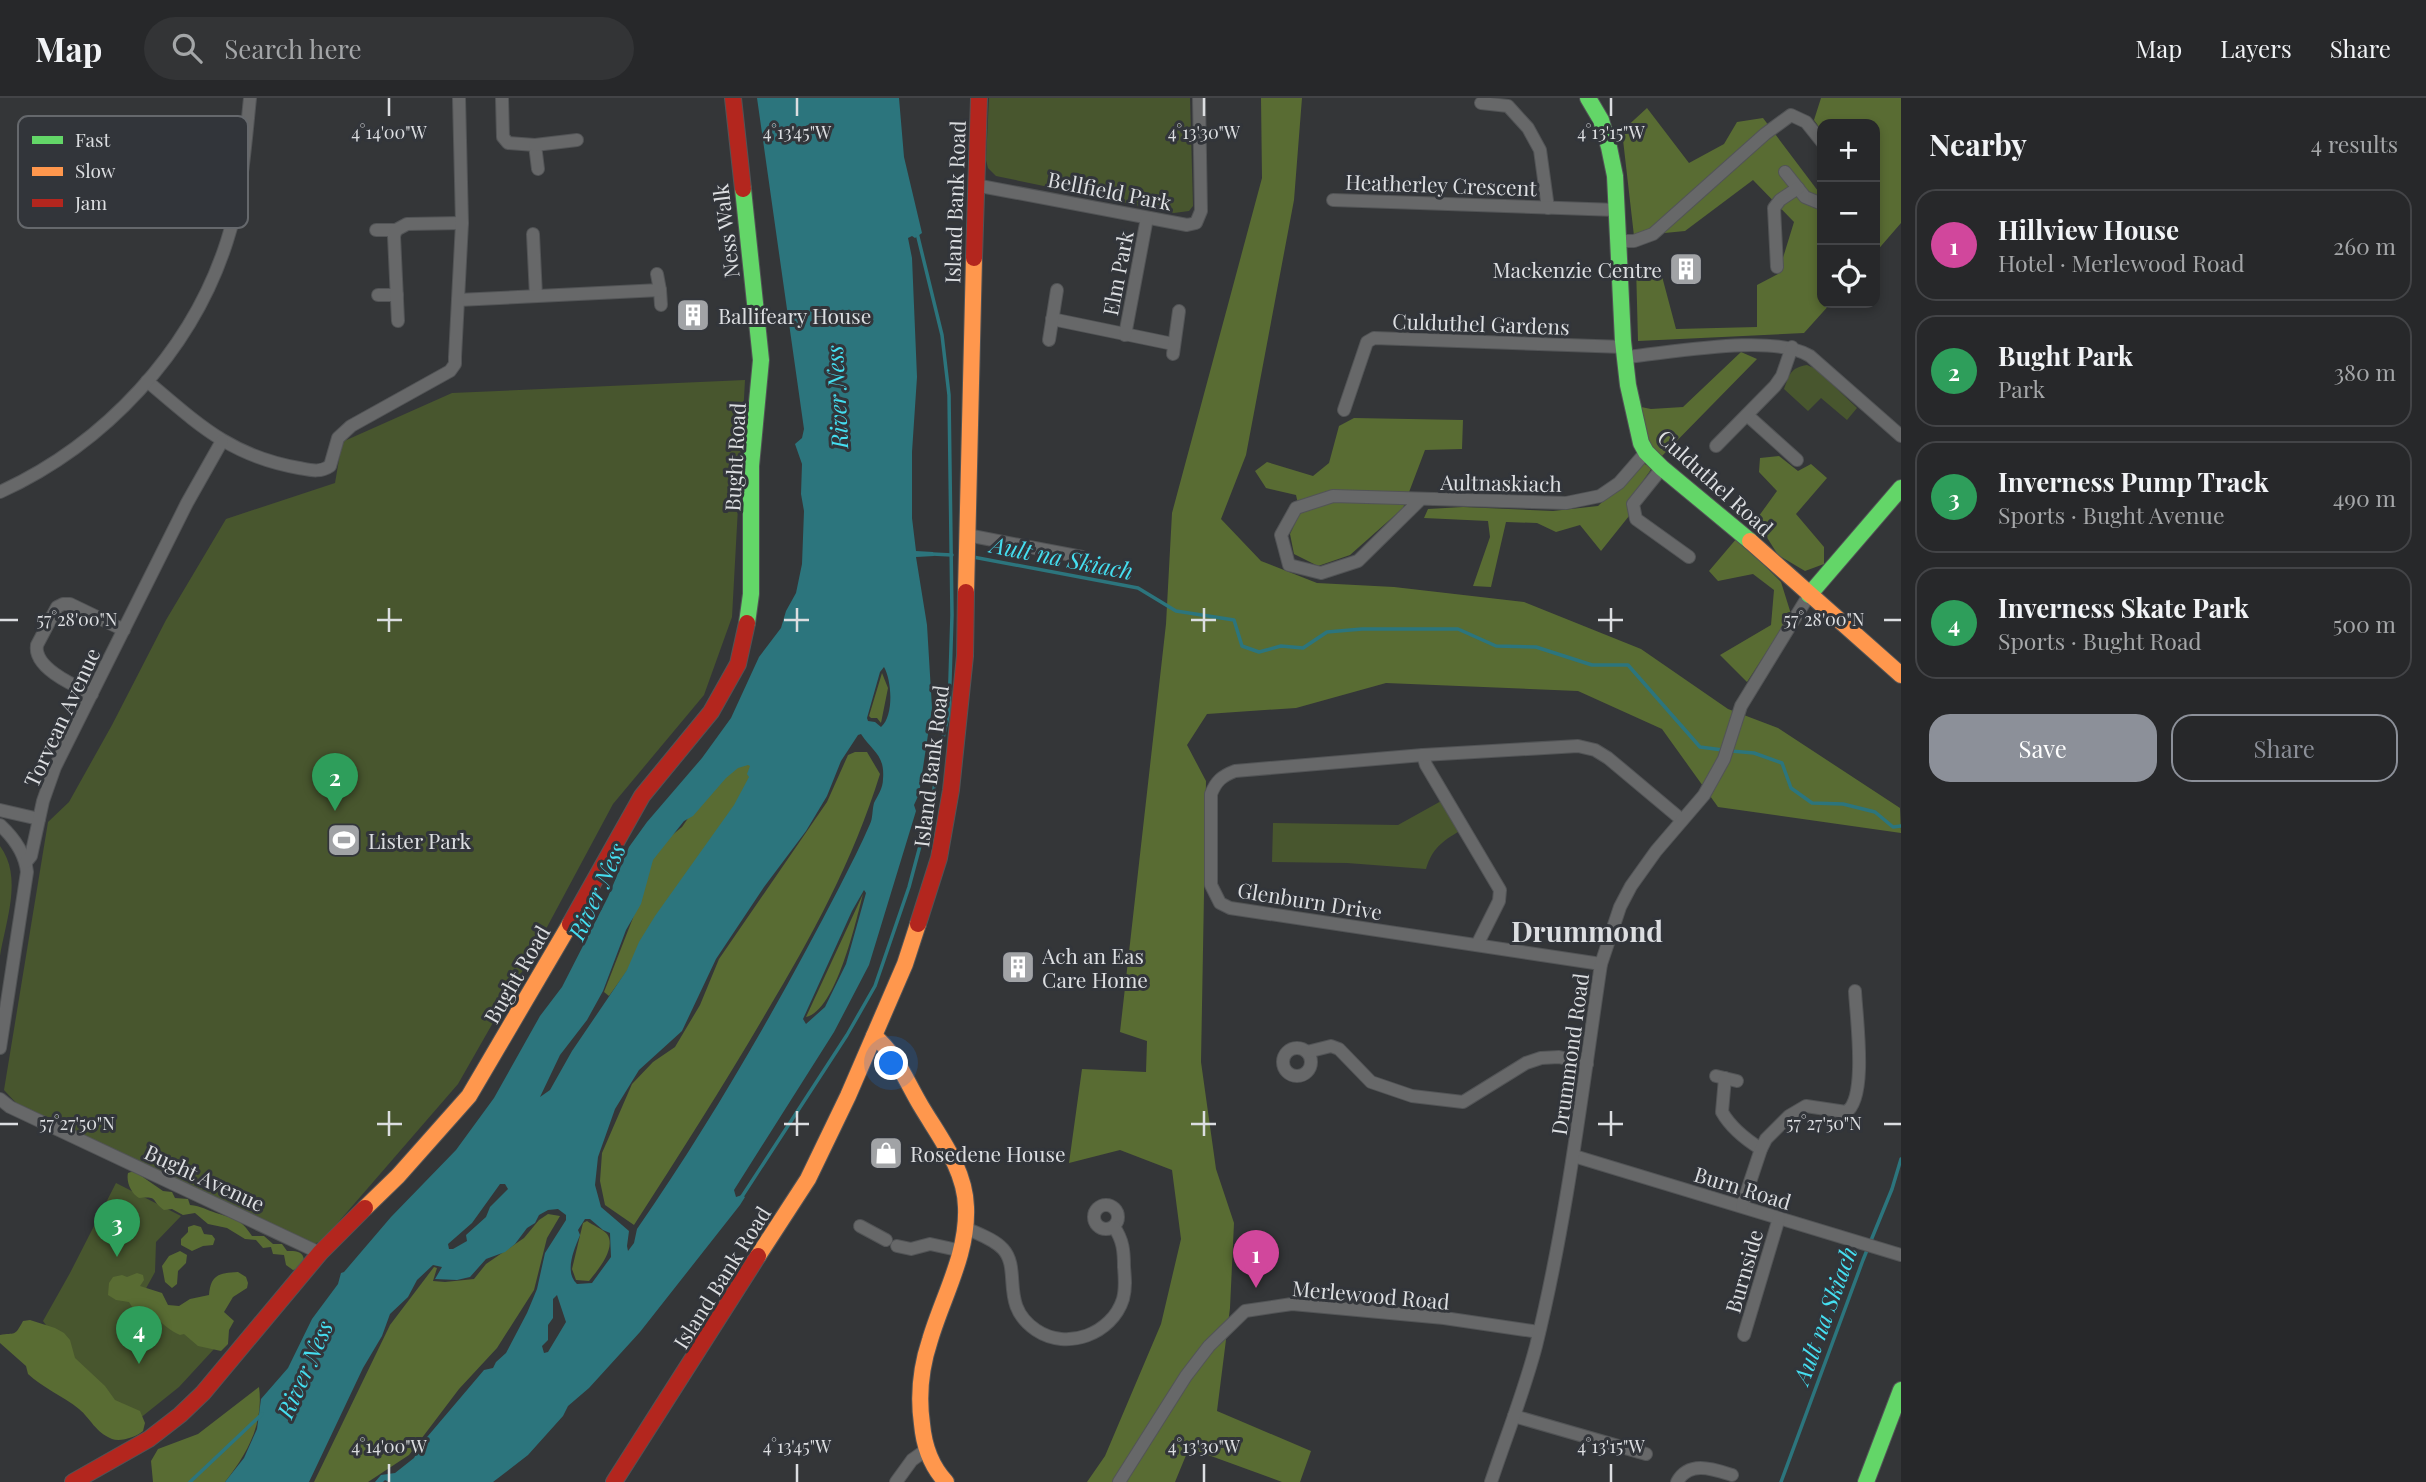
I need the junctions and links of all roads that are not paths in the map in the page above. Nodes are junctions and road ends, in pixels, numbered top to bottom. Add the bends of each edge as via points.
1 (250, 98) edge
2 (459, 98) edge
3 (502, 98) edge
4 (733, 98) edge
5 (979, 98) edge
6 (1199, 98) edge
7 (1588, 98) edge
8 (1481, 103) dead end
9 (248, 116) edge
10 (1817, 136) edge
11 (577, 140) dead end
12 (535, 145) junction
13 (538, 169) dead end
14 (1785, 172) dead end
15 (975, 185) junction
16 (1798, 188) junction
17 (1333, 200) dead end
18 (1817, 202) edge
19 (1548, 208) junction
20 (1617, 210) junction
21 (1147, 218) junction
22 (462, 223) junction
23 (230, 228) edge
24 (376, 230) dead end
25 (396, 230) junction
26 (533, 234) dead end
27 (1618, 241) junction
28 (1777, 267) dead end
29 (657, 274) dead end
30 (660, 290) junction
31 (1057, 290) dead end
32 (378, 295) dead end
33 (397, 295) junction
34 (536, 296) junction
35 (458, 300) junction
36 (661, 305) dead end
37 (1179, 311) dead end
38 (1052, 319) junction
39 (398, 321) dead end
40 (1125, 335) junction
41 (1049, 340) dead end
42 (1792, 348) junction
43 (1625, 353) junction
44 (761, 360) joint
45 (147, 381) junction
46 (1344, 410) dead end
47 (1747, 415) junction
48 (1901, 436) edge
49 (222, 441) junction
50 (1716, 446) dead end
51 (1646, 452) junction
52 (1797, 460) dead end
53 (1662, 467) junction
54 (1901, 488) edge
55 (0, 492) edge
56 (1421, 499) junction
57 (967, 549) junction
58 (1082, 557) dead end
59 (1689, 557) dead end
60 (1809, 595) junction
61 (124, 630) junction
62 (1901, 675) edge
63 (92, 694) junction
64 (1423, 755) junction
65 (0, 810) edge
66 (39, 819) junction
67 (1682, 820) junction
68 (0, 825) edge
69 (26, 862) junction
70 (1477, 946) junction
71 (1601, 964) junction
72 (1855, 991) dead end
73 (874, 1036) junction
74 (0, 1048) edge
75 (1307, 1052) dead end
76 (1587, 1064) junction
77 (1726, 1078) dead end
78 (0, 1099) edge
79 (1761, 1149) junction
80 (1574, 1156) junction
81 (1742, 1206) junction
82 (1779, 1218) junction
83 (860, 1226) dead end
84 (1114, 1227) dead end
85 (966, 1228) junction
86 (962, 1251) junction
87 (320, 1253) junction
88 (1901, 1255) edge
89 (1539, 1332) junction
90 (1744, 1335) dead end
91 (1901, 1390) edge
92 (1514, 1416) junction
93 (926, 1450) junction
94 (1646, 1454) dead end
95 (1726, 1476) edge
96 (73, 1482) edge
97 (614, 1482) edge
98 (896, 1482) edge
99 (946, 1482) edge
100 (1119, 1482) edge
101 (1490, 1482) edge
102 (1677, 1482) edge
103 (1866, 1482) edge

1 - 9 street
2 - 22 street
3 - 12 street via 503,137 508,144
4 - 44 street, Ness Walk
5 - 15 street, Island Bank Road
6 - 21 street, Bellfield Park via 1201,212 1196,223 1187,225
7 - 20 street, Culduthel Road via 1609,139
8 - 19 street, Heatherley Crescent via 1508,106 1528,128 1540,150
10 - 27 street via 1806,122 1791,115 1653,234
11 - 12 street
12 - 13 street
14 - 16 street
15 - 21 street, Bellfield Park
15 - 57 street, Island Bank Road
16 - 18 street
16 - 28 street via 1774,208
17 - 19 street, Heatherley Crescent
19 - 20 street, Heatherley Crescent
20 - 27 street, Culduthel Road
21 - 40 street, Elm Park
22 - 25 street via 407,224
22 - 35 street
23 - 45 street via 219,264 190,325
24 - 25 street
25 - 33 street
26 - 34 street
27 - 43 street, Culduthel Road
29 - 30 street
30 - 34 street
30 - 36 street
31 - 38 street
32 - 33 street
33 - 39 street
34 - 35 street
35 - 49 street via 455,364 450,371 352,426 338,439 330,466 317,471 263,460
37 - 40 street, Elm Park via 1173,349
38 - 40 street, Elm Park
38 - 41 street
42 - 43 street via 1737,346
42 - 47 street via 1782,376
42 - 48 street via 1810,356
43 - 46 street, Culduthel Gardens via 1374,338 1367,342
43 - 51 street, Culduthel Road via 1637,430
44 - 87 street, Bught Road via 751,466 751,594 741,651 724,692 642,796 469,1096 398,1176
45 - 49 street
45 - 55 street via 87,439
47 - 50 street
47 - 52 street
49 - 61 street, Torvean Avenue
51 - 53 street, Culduthel Road
51 - 56 street, Aultnaskiach via 1619,484 1601,496 1566,503
53 - 59 street via 1633,504 1636,519
53 - 60 street, Culduthel Road
54 - 60 street
56 - 56 street, Aultnaskiach via 1358,561 1321,573 1289,565 1281,535 1296,508 1333,496
57 - 58 street
57 - 73 street, Island Bank Road via 965,656 939,858 905,964
60 - 62 street, Culduthel Road
60 - 67 street, Drummond Road via 1741,706 1724,759 1704,795
61 - 63 street, Torvean Avenue
61 - 63 street, Torvean Avenue via 63,604 37,645 36,652 62,680
63 - 66 street, Torvean Avenue via 55,767
64 - 67 street, Glenburn Drive via 1578,746 1595,750
64 - 70 street via 1500,890
64 - 70 street, Glenburn Drive via 1224,775 1211,794 1211,885 1220,903 1230,908
65 - 66 street
66 - 69 street, Torvean Avenue
67 - 71 street, Drummond Road via 1631,886
68 - 69 street
69 - 74 street, Torvean Avenue via 27,882
70 - 71 street, Glenburn Drive
71 - 76 street, Drummond Road
72 - 79 street via 1859,1080 1853,1105 1846,1112 1812,1105 1800,1108 1774,1130
73 - 85 street via 892,1051 957,1164
73 - 97 street, Island Bank Road via 808,1179
75 - 76 street via 1331,1045 1371,1082 1412,1096 1463,1102 1541,1058
76 - 80 street, Drummond Road
77 - 79 street via 1721,1112 1746,1140
78 - 87 street, Bught Avenue
79 - 81 street
80 - 81 street, Burn Road
80 - 89 street, Drummond Road
81 - 82 street, Burn Road
82 - 88 street, Burn Road
82 - 90 street, Burnside
83 - 86 street via 911,1249 930,1244
84 - 85 street via 1123,1243 1123,1300 1104,1327 1073,1339 1054,1338 1028,1323 1013,1298 1010,1263 1004,1250
85 - 86 street
86 - 93 street via 924,1362 920,1416
87 - 96 street, Bught Road via 180,1415 132,1450
89 - 92 street, Drummond Road
89 - 100 street, Merlewood Road via 1292,1304 1245,1311 1186,1376
91 - 103 street
92 - 94 street
92 - 101 street, Drummond Road
93 - 98 street
93 - 99 street
95 - 102 street via 1699,1467 1688,1470

